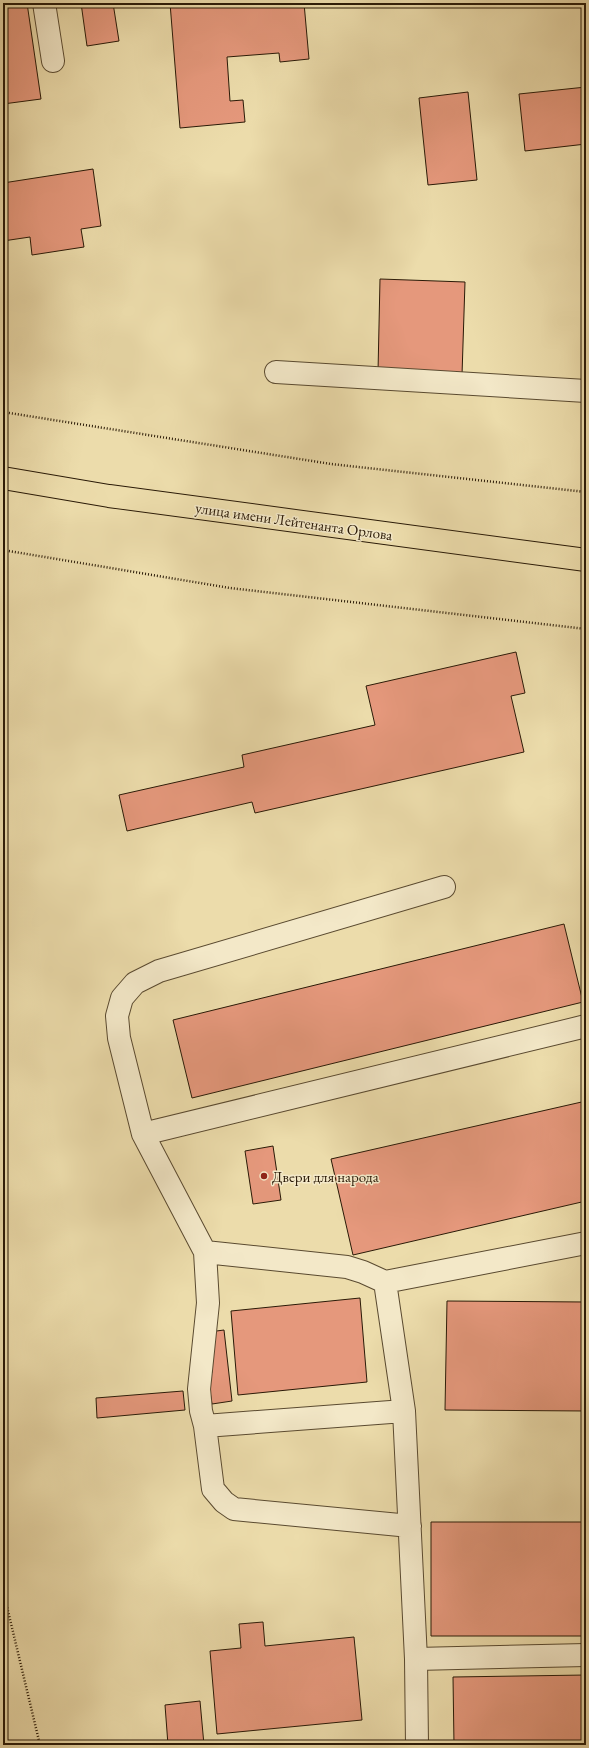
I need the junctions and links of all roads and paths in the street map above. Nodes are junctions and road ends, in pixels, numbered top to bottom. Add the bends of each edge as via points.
1 (44, 3) edge
2 (53, 61) dead end
3 (276, 372) dead end
4 (586, 391) edge
5 (3, 412) edge
6 (3, 478) edge
7 (586, 492) edge
8 (3, 550) edge
9 (586, 560) edge
10 (586, 629) edge
11 (444, 887) dead end
12 (586, 1026) edge
13 (143, 1134) junction
14 (586, 1243) edge
15 (205, 1252) junction
16 (385, 1282) junction
17 (404, 1411) junction
18 (205, 1426) junction
19 (410, 1526) junction
20 (3, 1590) edge
21 (586, 1655) edge
22 (416, 1659) junction
23 (40, 1745) edge
24 (417, 1745) edge

1 - 2 lane
3 - 4 lane
5 - 7 path via 331,464
6 - 9 main road, улица имени Лейтенанта Орлова via 109,496
8 - 10 path via 230,588
11 - 13 lane via 159,971 135,983 122,998 116,1016
12 - 13 lane
13 - 15 lane
14 - 16 lane
15 - 16 lane via 347,1267
15 - 18 lane via 208,1302 199,1389
16 - 17 lane
17 - 18 lane
17 - 19 lane
18 - 19 lane via 213,1489 234,1509
19 - 22 lane
20 - 23 path
21 - 22 lane
22 - 24 lane

